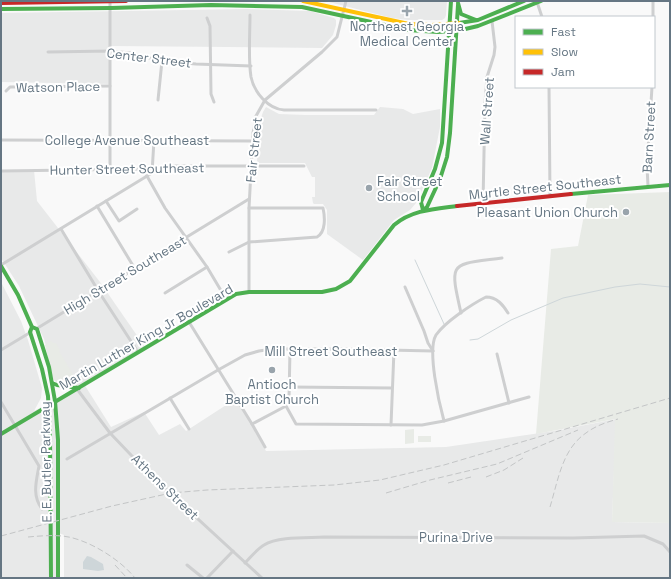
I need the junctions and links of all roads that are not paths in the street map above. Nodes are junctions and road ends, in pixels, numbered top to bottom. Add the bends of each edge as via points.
1 (110, 1) edge
2 (126, 1) edge
3 (303, 1) edge
4 (346, 1) edge
5 (451, 1) edge
6 (524, 1) edge
7 (652, 1) edge
8 (458, 2) edge
9 (539, 2) edge
10 (1, 3) edge
11 (251, 3) edge
12 (111, 8) junction
13 (1, 9) edge
14 (344, 10) junction
15 (250, 15) dead end
16 (343, 16) junction
17 (542, 16) edge
18 (653, 16) edge
19 (206, 18) dead end
20 (478, 20) junction
21 (492, 20) junction
22 (456, 23) junction
23 (449, 24) junction
24 (456, 31) junction
25 (449, 32) junction
26 (110, 51) junction
27 (48, 52) dead end
28 (162, 61) junction
29 (210, 64) junction
30 (251, 66) junction
31 (110, 86) junction
32 (549, 88) edge
33 (652, 88) edge
34 (6, 90) dead end
35 (158, 100) dead end
36 (265, 100) junction
37 (214, 102) dead end
38 (376, 110) dead end
39 (1, 140) edge
40 (110, 140) junction
41 (154, 140) junction
42 (253, 141) junction
43 (252, 166) junction
44 (304, 166) dead end
45 (143, 169) junction
46 (153, 169) junction
47 (110, 170) junction
48 (1, 171) edge
49 (147, 176) junction
50 (670, 185) edge
51 (648, 186) junction
52 (550, 196) junction
53 (249, 199) junction
54 (106, 201) junction
55 (483, 203) junction
56 (98, 206) junction
57 (249, 208) junction
58 (137, 209) dead end
59 (423, 210) junction
60 (62, 229) junction
61 (186, 238) junction
62 (249, 242) junction
63 (229, 252) dead end
64 (502, 258) dead end
65 (1, 266) edge
66 (207, 267) junction
67 (135, 269) junction
68 (405, 287) dead end
69 (99, 292) junction
70 (249, 292) junction
71 (165, 293) dead end
72 (226, 299) junction
73 (461, 313) junction
74 (508, 313) dead end
75 (189, 322) junction
76 (32, 327) junction
77 (37, 329) junction
78 (30, 332) junction
79 (290, 349) junction
80 (1, 350) edge
81 (394, 350) junction
82 (433, 351) junction
83 (138, 352) junction
84 (497, 354) dead end
85 (218, 370) junction
86 (52, 383) junction
87 (289, 387) junction
88 (78, 388) junction
89 (392, 388) junction
90 (529, 397) dead end
91 (170, 398) junction
92 (55, 401) junction
93 (1, 402) edge
94 (509, 403) junction
95 (48, 406) junction
96 (286, 406) junction
97 (444, 420) junction
98 (252, 424) junction
99 (391, 425) junction
100 (15, 426) junction
101 (189, 429) dead end
102 (110, 433) junction
103 (1, 434) edge
104 (265, 447) dead end
105 (67, 459) dead end
106 (42, 509) dead end
107 (233, 551) junction
108 (670, 552) edge
109 (246, 563) junction
110 (187, 565) dead end
111 (51, 578) edge
112 (58, 578) edge
113 (203, 578) edge
114 (207, 578) edge
115 (262, 578) edge

1 - 2 main road
1 - 10 main road
1 - 12 street
3 - 14 main road
4 - 14 street
5 - 23 main road
6 - 20 main road
7 - 18 street
8 - 20 main road via 461,14
8 - 22 main road
9 - 17 street
9 - 21 main road
11 - 12 main road
11 - 16 main road via 302,7
12 - 13 main road
12 - 26 street
14 - 16 street
14 - 23 main road via 409,24
15 - 30 street, Fair Street
16 - 25 main road via 408,30
16 - 36 street via 337,37
19 - 29 street via 210,26
20 - 22 main road
21 - 24 main road via 480,26
21 - 55 street, Wall Street via 494,55 485,103
22 - 23 main road
22 - 24 main road
23 - 25 main road
24 - 25 main road
24 - 59 main road via 447,157 438,185
25 - 59 main road via 443,138 440,155 422,202
26 - 27 street, Center Street
26 - 28 street, Center Street
26 - 31 street
28 - 29 street, Center Street
28 - 35 street
29 - 30 street, Center Street
29 - 37 street via 210,94
30 - 36 street, Fair Street via 254,86
31 - 34 street, Watson Place via 10,87
31 - 40 street
32 - 52 street
33 - 51 street, Barn Street
36 - 38 street via 276,109 284,110
36 - 42 street, Fair Street via 256,116
39 - 40 street, College Avenue Southeast
40 - 41 street, College Avenue Southeast
40 - 47 street
41 - 42 street, College Avenue Southeast
41 - 46 street
42 - 43 street, Fair Street
43 - 44 street, Hunter Street Southeast
43 - 46 street, Hunter Street Southeast via 171,166
43 - 53 street, Fair Street
45 - 46 street, Hunter Street Southeast
45 - 47 street, Hunter Street Southeast
45 - 49 street
46 - 49 street
47 - 48 street, Hunter Street Southeast
49 - 54 street
49 - 61 street
50 - 51 main road, Myrtle Street Southeast
51 - 52 main road, Myrtle Street Southeast
52 - 55 main road, Myrtle Street Southeast
53 - 57 street, Fair Street
53 - 61 street, High Street Southeast
54 - 56 street
54 - 58 street via 119,221
55 - 59 main road, Myrtle Street Southeast
56 - 60 street
56 - 67 street
57 - 62 street, Fair Street
57 - 62 street via 323,208 324,213 323,231 317,237
59 - 70 main road, Martin Luther King Jr Boulevard via 397,222 355,276 340,287 322,292
60 - 65 street
60 - 69 street
61 - 66 street
61 - 67 street, High Street Southeast
62 - 63 street
62 - 70 street, Fair Street
64 - 73 street via 464,264 456,268 454,284
65 - 76 main road via 18,295
66 - 71 street
66 - 72 street
67 - 69 street, High Street Southeast
68 - 82 street
69 - 77 street, High Street Southeast
69 - 83 street
70 - 72 main road, Martin Luther King Jr Boulevard
72 - 75 main road, Martin Luther King Jr Boulevard
73 - 74 street via 489,297 502,304
73 - 82 street via 450,320 436,335
75 - 83 main road, Martin Luther King Jr Boulevard
75 - 85 street
76 - 77 main road
76 - 78 main road
77 - 78 street, High Street Southeast
77 - 86 main road, E. E. Butler Parkway
78 - 80 street, High Street Southeast
78 - 95 main road, E. E. Butler Parkway via 42,369
79 - 81 street, Mill Street Southeast
79 - 85 street, Mill Street Southeast via 259,351 245,355
79 - 87 street
81 - 82 street, Mill Street Southeast
81 - 89 street
82 - 97 street via 436,386
83 - 88 main road, Martin Luther King Jr Boulevard
84 - 94 street
85 - 91 street, Mill Street Southeast
85 - 98 street
86 - 88 main road
86 - 92 main road, E. E. Butler Parkway
87 - 89 street
87 - 96 street via 289,400
88 - 92 main road, Martin Luther King Jr Boulevard
88 - 102 street, Athens Street
89 - 99 street
90 - 94 street
91 - 101 street
91 - 102 street, Mill Street Southeast
92 - 95 main road, Martin Luther King Jr Boulevard
92 - 112 main road, E. E. Butler Parkway via 58,440
93 - 100 street
94 - 97 street
95 - 100 main road, Martin Luther King Jr Boulevard
95 - 111 main road, E. E. Butler Parkway
96 - 98 street
96 - 99 street via 296,424
97 - 99 street via 422,425
98 - 104 street
100 - 103 main road, Martin Luther King Jr Boulevard
100 - 106 street via 39,466 35,486 37,503
102 - 105 street, Mill Street Southeast
102 - 107 street, Athens Street
107 - 109 street, Athens Street
107 - 114 street
108 - 109 street, Purina Drive via 663,544 644,536 324,537 271,541
109 - 115 street, Athens Street
110 - 113 street

